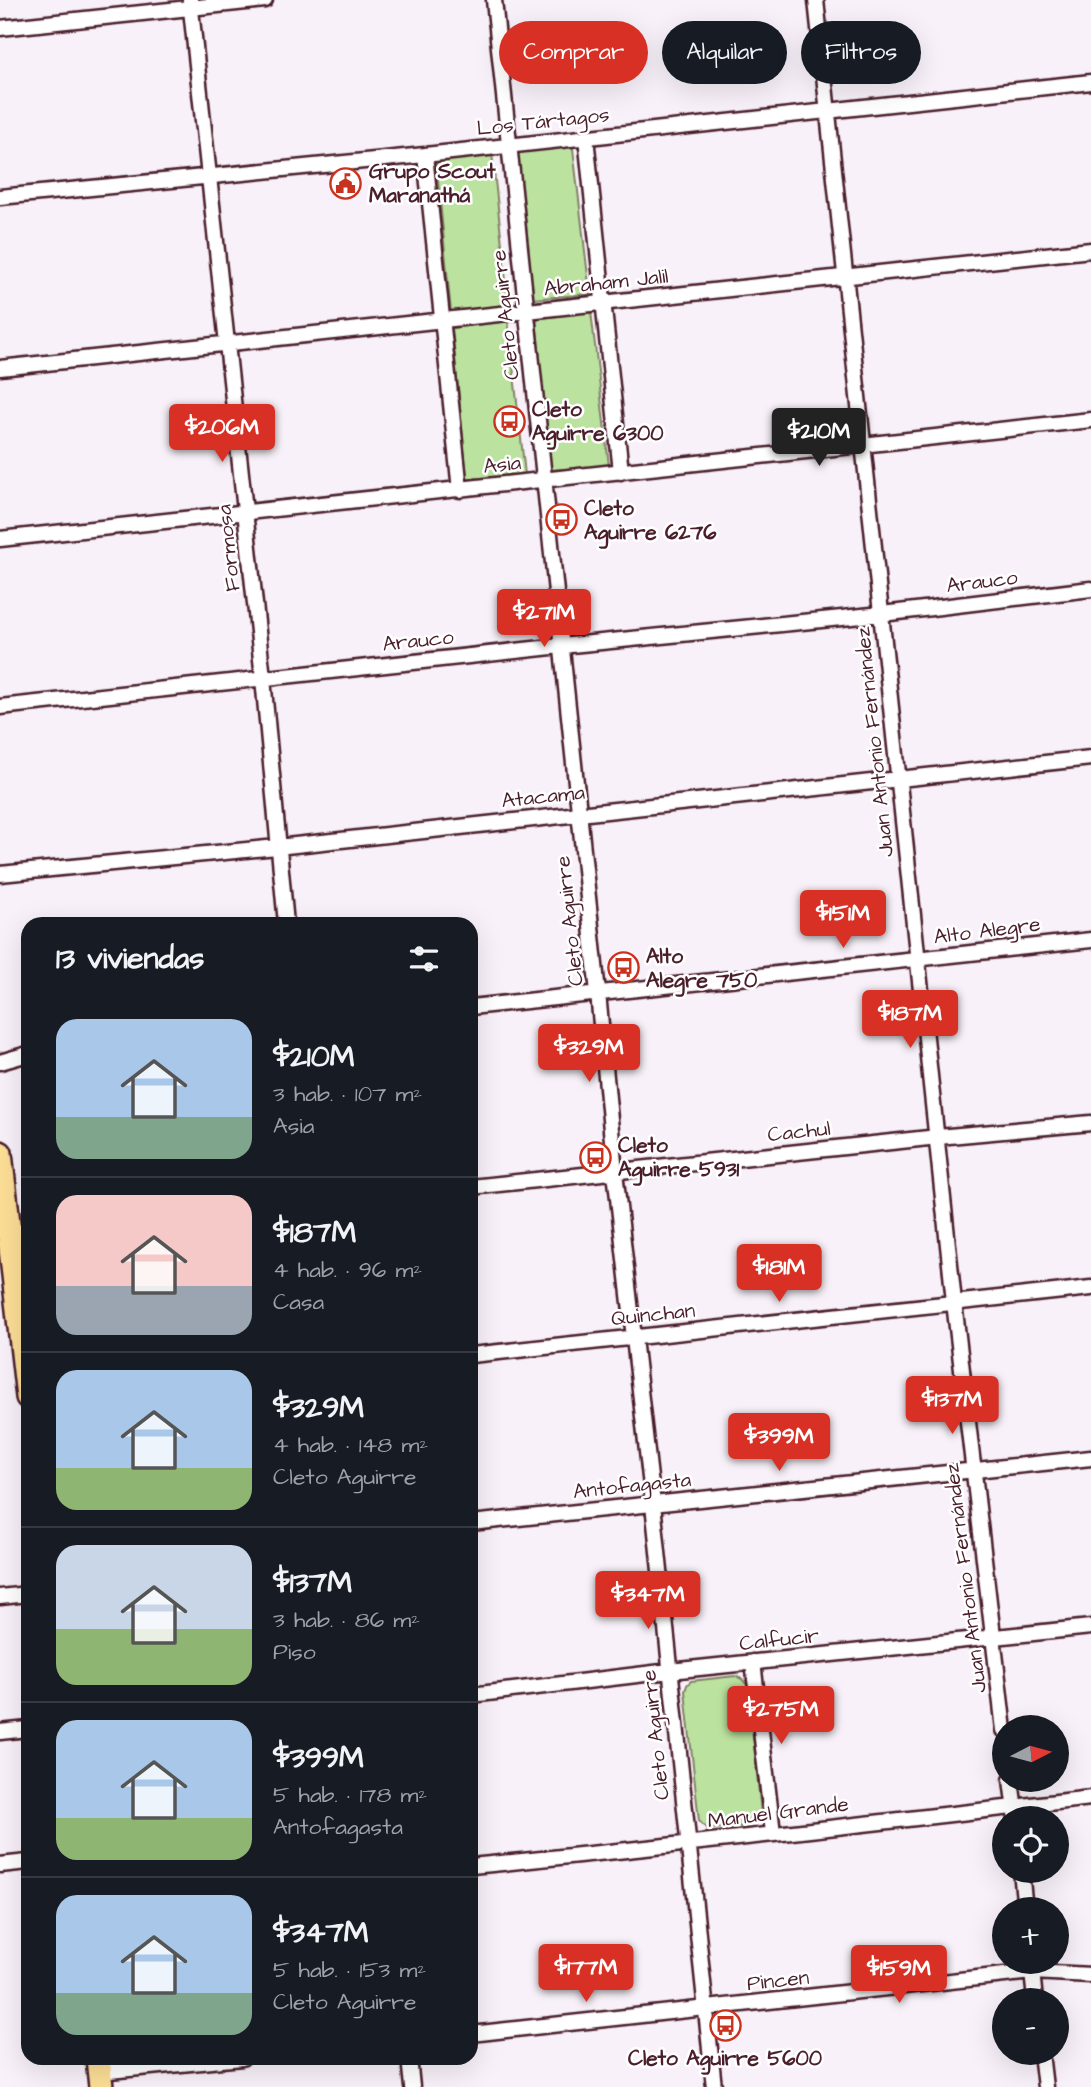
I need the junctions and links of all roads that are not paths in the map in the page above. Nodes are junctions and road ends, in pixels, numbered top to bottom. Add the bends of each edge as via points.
1 (265, 0) edge
2 (494, 0) edge
3 (816, 0) edge
4 (190, 4) edge
5 (0, 28) edge
6 (1091, 82) edge
7 (828, 111) junction
8 (586, 137) junction
9 (509, 146) junction
10 (425, 155) junction
11 (209, 176) junction
12 (0, 197) edge
13 (1091, 250) edge
14 (846, 279) junction
15 (604, 303) junction
16 (526, 311) junction
17 (442, 320) junction
18 (227, 344) junction
19 (0, 368) edge
20 (1091, 420) edge
21 (864, 445) junction
22 (621, 472) junction
23 (544, 481) junction
24 (460, 490) junction
25 (245, 513) junction
26 (0, 539) edge
27 (1091, 589) edge
28 (882, 614) junction
29 (561, 646) junction
30 (263, 678) junction
31 (0, 707) edge
32 (1091, 758) edge
33 (898, 779) junction
34 (579, 813) junction
35 (277, 846) junction
36 (0, 874) edge
37 (285, 917) edge
38 (1091, 940) edge
39 (917, 960) junction
40 (598, 993) junction
41 (478, 1006) edge
42 (21, 1056) edge
43 (0, 1062) edge
44 (1091, 1123) edge
45 (938, 1137) junction
46 (0, 1153) edge
47 (615, 1172) junction
48 (478, 1186) edge
49 (18, 1232) edge
50 (21, 1282) edge
51 (1091, 1288) edge
52 (954, 1302) junction
53 (633, 1338) junction
54 (478, 1354) edge
55 (1091, 1458) edge
56 (974, 1470) junction
57 (653, 1504) junction
58 (478, 1522) edge
59 (21, 1595) edge
60 (0, 1597) edge
61 (1091, 1627) edge
62 (993, 1637) junction
63 (753, 1662) junction
64 (670, 1671) junction
65 (478, 1694) edge
66 (1002, 1715) edge
67 (21, 1730) edge
68 (0, 1732) edge
69 (1091, 1798) edge
70 (1050, 1806) edge
71 (992, 1815) edge
72 (774, 1833) junction
73 (688, 1844) junction
74 (21, 1863) edge
75 (0, 1865) edge
76 (478, 1865) edge
77 (992, 1972) edge
78 (1069, 1972) edge
79 (1091, 1975) edge
80 (706, 2009) junction
81 (478, 2033) edge
82 (170, 2065) edge
83 (410, 2065) edge
84 (1042, 2065) edge
85 (99, 2072) edge
86 (412, 2087) edge
87 (714, 2087) edge
88 (1045, 2087) edge

1 - 4 street
2 - 9 street, Cleto Aguirre
3 - 7 street, Juan Antonio Fernández
4 - 5 street
4 - 11 street, Formosa
6 - 7 street, Los Tártagos
7 - 8 street, Los Tártagos
7 - 14 street, Juan Antonio Fernández
8 - 9 street, Los Tártagos
8 - 15 street
9 - 10 street, Los Tártagos
9 - 16 street, Cleto Aguirre
10 - 11 street, Los Tártagos
10 - 17 street
11 - 12 street, Los Tártagos
11 - 18 street, Formosa
13 - 14 street, Abraham Jalil
14 - 15 street, Abraham Jalil
14 - 21 street, Juan Antonio Fernández
15 - 16 street, Abraham Jalil
15 - 22 street
16 - 17 street, Abraham Jalil
16 - 23 street, Cleto Aguirre
17 - 18 street, Abraham Jalil
17 - 24 street
18 - 19 street, Abraham Jalil
18 - 25 street, Formosa
20 - 21 street, Asia
21 - 22 street, Asia
21 - 28 street, Juan Antonio Fernández
22 - 23 street, Asia
23 - 24 street, Asia
23 - 29 street, Cleto Aguirre
24 - 25 street, Asia
25 - 26 street, Asia
25 - 30 street, Formosa
27 - 28 street, Arauco
28 - 29 street, Arauco
28 - 33 street, Juan Antonio Fernández
29 - 30 street, Arauco
29 - 34 street, Cleto Aguirre
30 - 31 street, Arauco
30 - 35 street, Formosa
32 - 33 street, Atacama
33 - 34 street, Atacama
33 - 39 street, Juan Antonio Fernández
34 - 35 street, Atacama
34 - 40 street, Cleto Aguirre
35 - 36 street, Atacama
35 - 37 street, Formosa
38 - 39 street, Alto Alegre
39 - 40 street, Alto Alegre
39 - 45 street, Juan Antonio Fernández
40 - 41 street, Alto Alegre
40 - 47 street, Cleto Aguirre
42 - 43 street
44 - 45 street, Cachul
45 - 47 street, Cachul
45 - 52 street, Juan Antonio Fernández
46 - 49 main road
47 - 48 street, Cachul
47 - 53 street, Cleto Aguirre
49 - 50 main road
51 - 52 street, Quinchan
52 - 53 street, Quinchan
52 - 56 street, Juan Antonio Fernández
53 - 54 street, Quinchan
53 - 57 street, Cleto Aguirre
55 - 56 street, Antofagasta
56 - 57 street, Antofagasta
56 - 62 street, Juan Antonio Fernández
57 - 58 street, Antofagasta
57 - 64 street, Cleto Aguirre
59 - 60 street
61 - 62 street, Calfucir
62 - 63 street, Calfucir
62 - 66 street, Juan Antonio Fernández
63 - 64 street, Calfucir
63 - 72 street
64 - 65 street, Calfucir
64 - 73 street, Cleto Aguirre
67 - 68 street
69 - 70 street, Manuel Grande
71 - 72 street, Manuel Grande
72 - 73 street, Manuel Grande
73 - 76 street, Manuel Grande
73 - 80 street, Cleto Aguirre
74 - 75 street
77 - 80 street, Pincen
78 - 79 street, Pincen
80 - 81 street, Pincen
80 - 87 street, Cleto Aguirre
82 - 85 street
83 - 86 street
84 - 88 street

